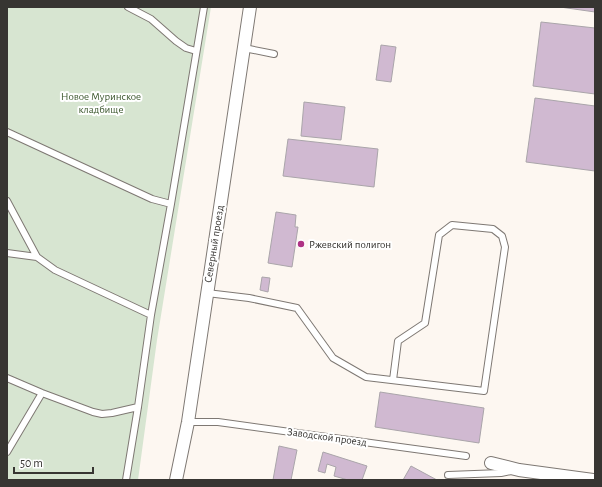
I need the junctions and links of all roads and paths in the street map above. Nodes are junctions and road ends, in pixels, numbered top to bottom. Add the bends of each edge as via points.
1 (128, 7) edge
2 (204, 7) edge
3 (250, 7) edge
4 (244, 48) junction
5 (196, 51) junction
6 (274, 54) dead end
7 (7, 132) edge
8 (7, 201) edge
9 (171, 204) junction
10 (7, 254) edge
11 (37, 257) junction
12 (207, 293) junction
13 (151, 315) junction
14 (7, 378) edge
15 (393, 380) junction
16 (42, 393) junction
17 (138, 407) junction
18 (188, 422) junction
19 (7, 452) edge
20 (466, 456) dead end
21 (491, 463) dead end
22 (519, 470) junction
23 (448, 476) dead end
24 (126, 480) edge
25 (176, 480) edge
26 (593, 480) edge

1 - 5 lane via 151,19 186,48
2 - 5 lane
3 - 4 street, Северный проезд
4 - 6 lane
4 - 12 street, Северный проезд
5 - 9 lane
7 - 9 lane via 152,198
8 - 11 lane
9 - 13 lane
10 - 11 lane
11 - 13 lane via 55,270
12 - 15 lane via 297,308 333,358 366,377
12 - 18 street, Северный проезд
13 - 17 lane
14 - 16 lane
15 - 15 lane via 484,391 505,247 502,236 493,230 452,225 439,235 425,323 398,340
16 - 17 lane via 102,414
16 - 19 lane
17 - 24 lane
18 - 20 lane, Заводской проезд via 218,422
18 - 25 street, Северный проезд
21 - 22 street
22 - 23 lane
22 - 26 street

